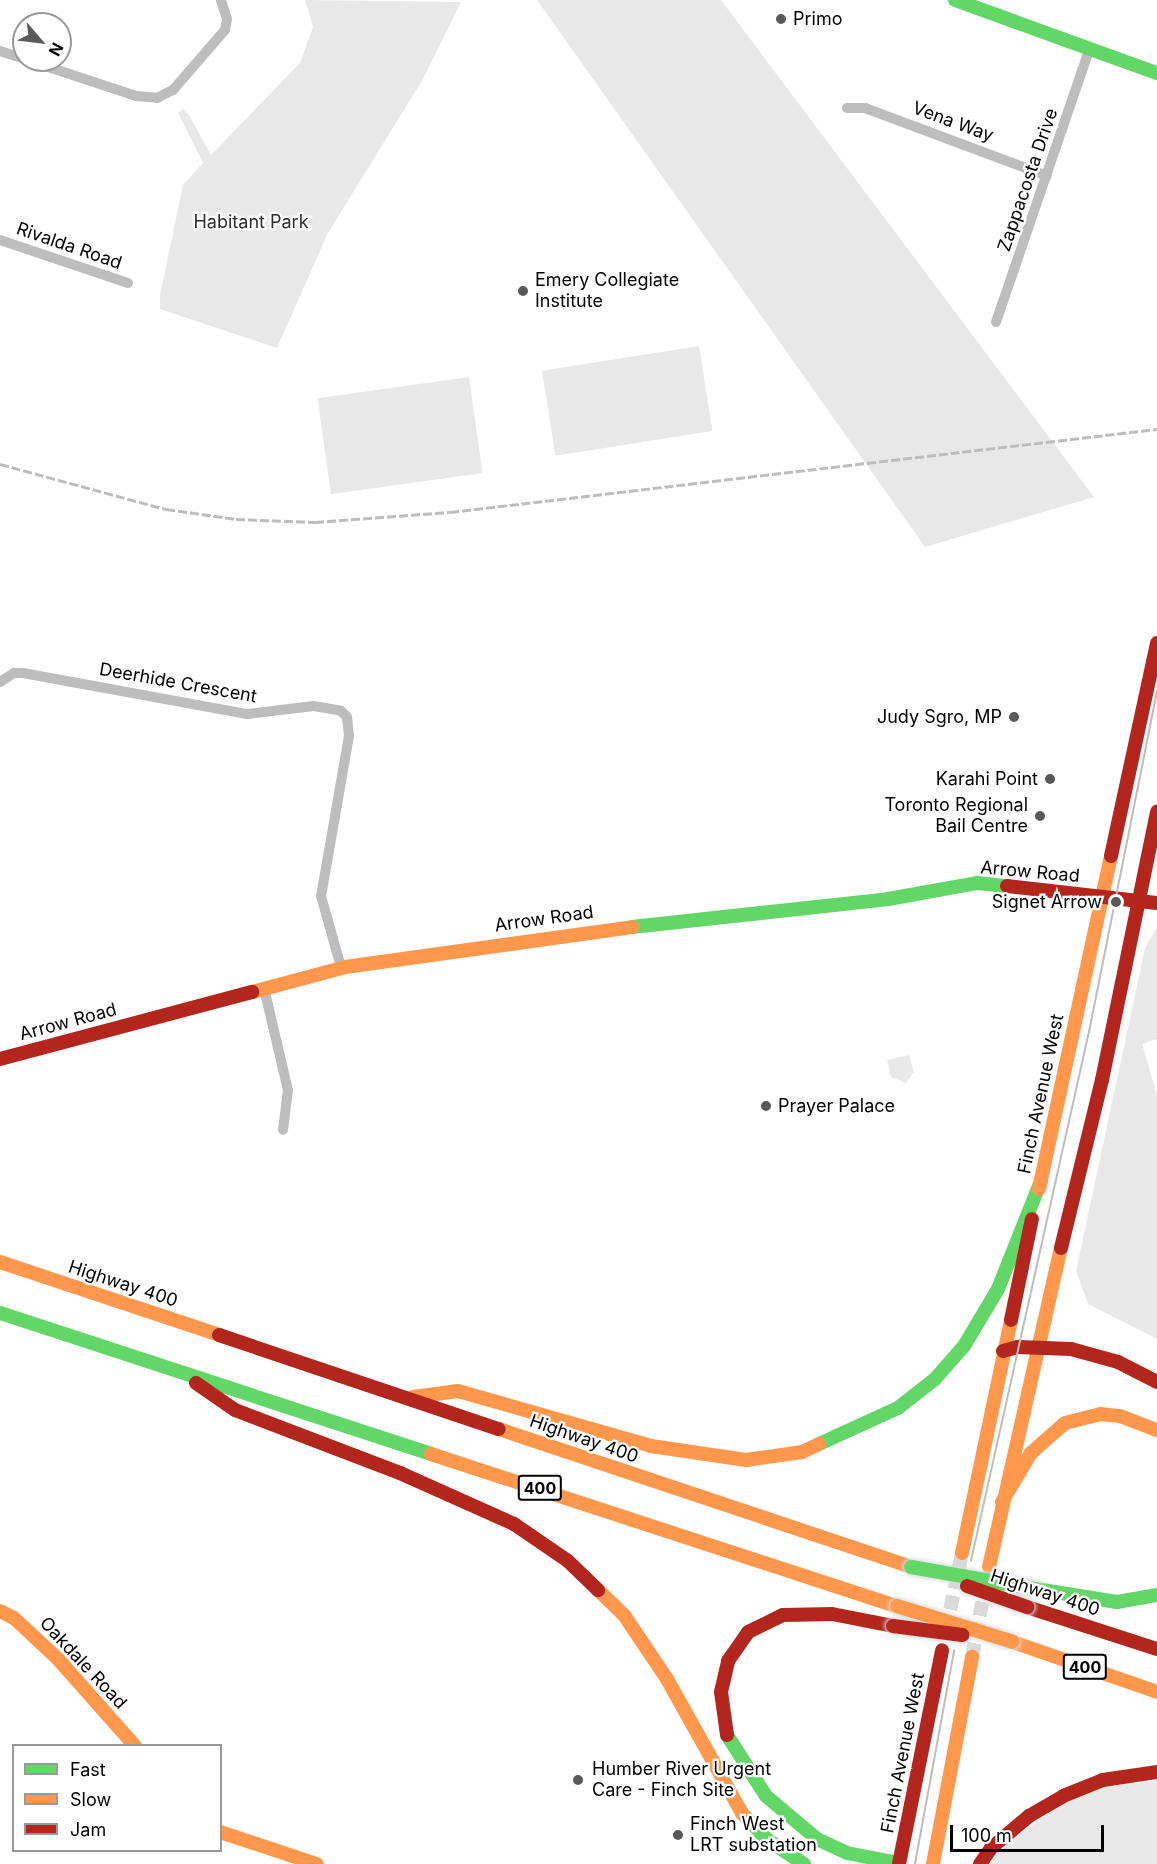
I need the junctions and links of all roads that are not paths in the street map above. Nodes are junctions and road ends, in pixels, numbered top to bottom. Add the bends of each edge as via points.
1 (221, 0) edge
2 (955, 0) edge
3 (1090, 48) junction
4 (65, 72) edge
5 (1157, 72) edge
6 (847, 108) dead end
7 (1047, 176) junction
8 (0, 240) edge
9 (128, 283) dead end
10 (996, 322) dead end
11 (1157, 643) edge
12 (0, 682) edge
13 (1157, 812) edge
14 (1104, 897) junction
15 (1140, 901) junction
16 (1157, 903) edge
17 (341, 967) junction
18 (264, 988) junction
19 (0, 1059) edge
20 (283, 1130) dead end
21 (1041, 1181) junction
22 (0, 1262) edge
23 (0, 1313) edge
24 (1037, 1348) junction
25 (1003, 1351) junction
26 (183, 1374) junction
27 (1157, 1382) edge
28 (408, 1398) junction
29 (1157, 1430) edge
30 (1002, 1502) junction
31 (962, 1553) tunnel mouth
32 (911, 1567) junction
33 (989, 1567) tunnel mouth
34 (1157, 1595) edge
35 (0, 1611) edge
36 (1013, 1642) junction
37 (1157, 1649) edge
38 (942, 1650) dead end
39 (972, 1657) tunnel mouth
40 (1157, 1692) edge
41 (133, 1744) edge
42 (1157, 1772) edge
43 (222, 1833) edge
44 (317, 1864) edge
45 (804, 1864) edge
46 (899, 1864) edge
47 (933, 1864) edge
48 (980, 1864) edge

1 - 4 street via 227,19 225,30 173,90 158,98 136,96
2 - 3 main road
3 - 5 main road
3 - 7 street, Zappacosta Drive
6 - 7 street, Vena Way via 866,108
7 - 10 street, Zappacosta Drive
8 - 9 street, Rivalda Road
11 - 14 main road, Finch Avenue West
12 - 17 street, Deerhide Crescent via 6,676 23,673 247,714 314,706 341,711 347,717 349,736 321,896
13 - 15 main road
14 - 15 main road, Arrow Road
14 - 17 main road, Arrow Road via 977,883 888,899 724,919 604,928
14 - 21 main road, Finch Avenue West via 1091,939
15 - 16 main road, Arrow Road
15 - 24 main road via 1102,1080
17 - 18 main road, Arrow Road
18 - 19 main road, Arrow Road
18 - 20 street via 288,1090
21 - 25 main road, Finch Avenue West
21 - 28 main road via 998,1289 964,1346 935,1379 898,1408 802,1452 746,1460 651,1446 458,1391
22 - 28 main road, Highway 400 / 400
23 - 26 main road, 400
24 - 25 main road
24 - 27 main road via 1091,1353
24 - 30 main road
25 - 31 main road, Finch Avenue West
26 - 36 main road, 400, bridge
26 - 45 main road via 236,1410 400,1473 514,1524 568,1561 635,1630 667,1679 733,1803 765,1838
28 - 32 main road, Highway 400 / 400
29 - 30 main road via 1131,1419 1100,1414 1065,1424 1031,1453
30 - 33 main road
32 - 34 main road, bridge via 1117,1602
32 - 37 main road, Highway 400 / 400, bridge
35 - 41 main road, Oakdale Road via 58,1659
36 - 40 main road, 400
36 - 46 main road, bridge via 832,1614 783,1615 748,1632 728,1660 722,1692 724,1729 738,1757 780,1810 817,1839 847,1853
38 - 46 main road, Finch Avenue West
39 - 47 main road
42 - 48 main road via 1103,1780 1063,1796 1029,1816 991,1848
43 - 44 main road

